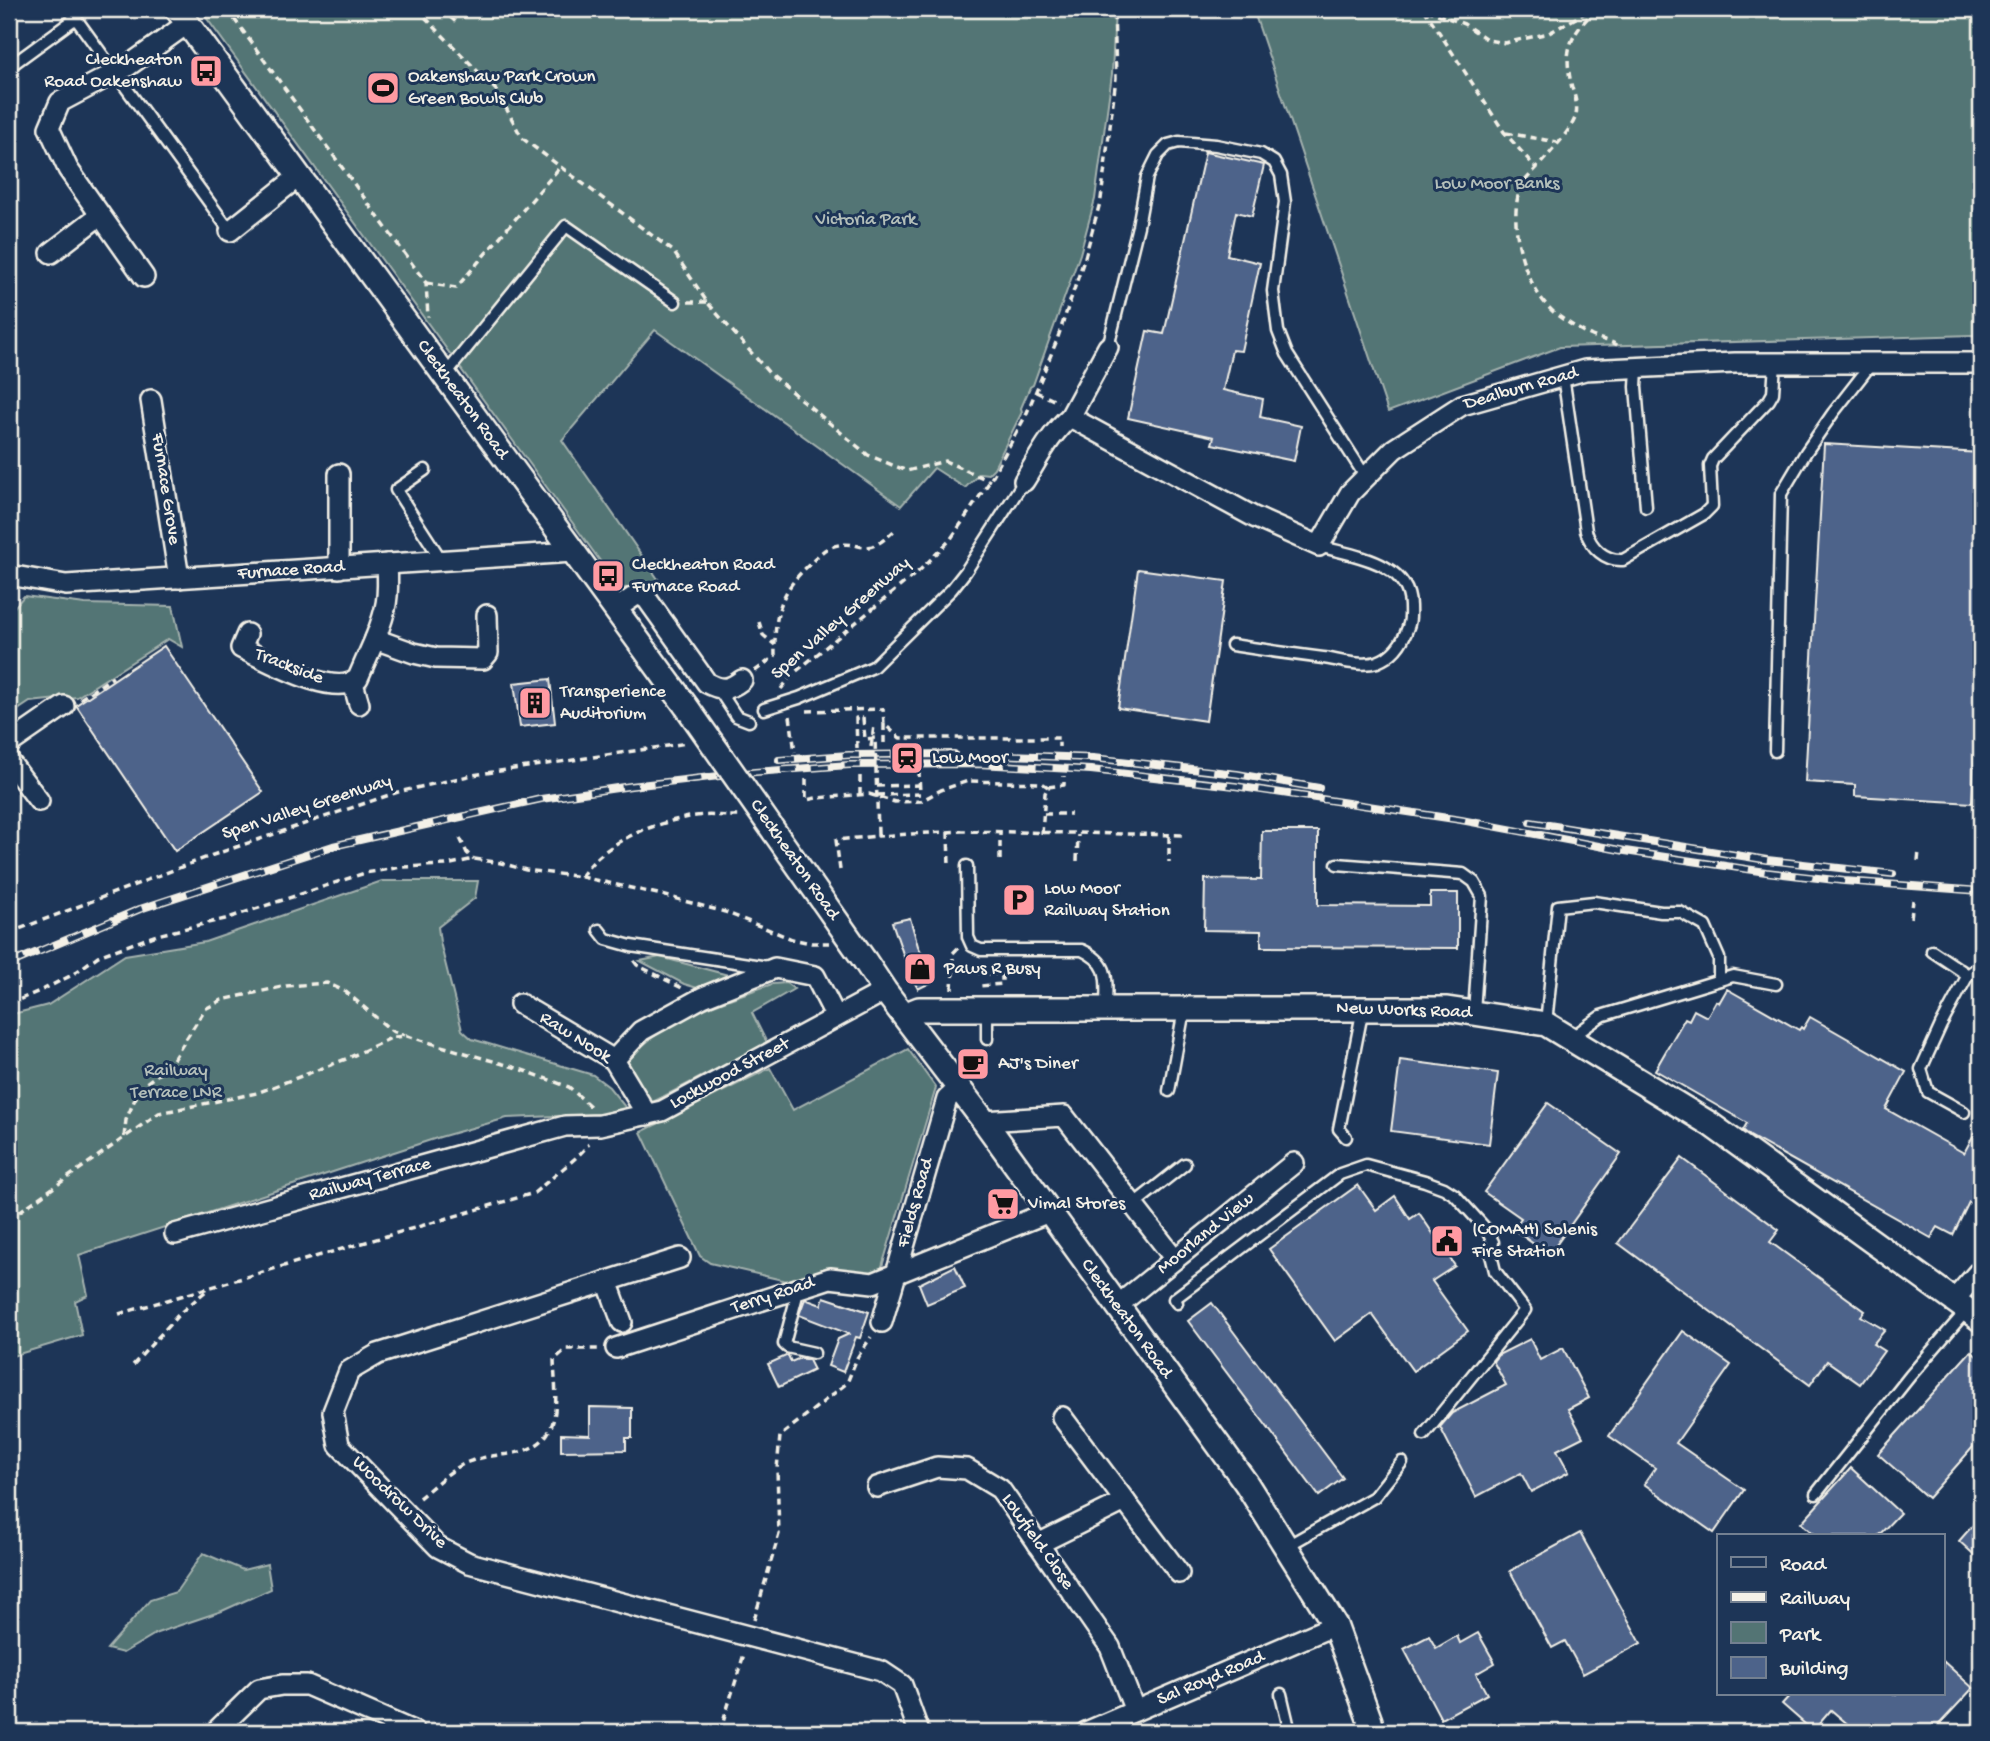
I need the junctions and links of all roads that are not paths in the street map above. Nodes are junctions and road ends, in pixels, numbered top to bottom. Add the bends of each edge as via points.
1 (69, 9) edge
2 (182, 16) edge
3 (76, 18) junction
4 (9, 67) edge
5 (116, 72) junction
6 (299, 176) junction
7 (100, 215) junction
8 (230, 231) joint
9 (51, 253) dead end
10 (144, 277) dead end
11 (675, 302) dead end
12 (1108, 347) joint
13 (1775, 363) junction
14 (1872, 363) junction
15 (1981, 363) edge
16 (1637, 368) junction
17 (444, 376) junction
18 (1563, 376) junction
19 (152, 400) dead end
20 (1070, 417) junction
21 (425, 470) dead end
22 (339, 474) dead end
23 (1365, 477) junction
24 (1024, 481) joint
25 (1646, 507) dead end
26 (1319, 546) junction
27 (573, 552) junction
28 (442, 561) junction
29 (387, 564) junction
30 (339, 568) junction
31 (178, 578) junction
32 (11, 580) edge
33 (616, 609) junction
34 (487, 615) dead end
35 (247, 634) dead end
36 (375, 639) junction
37 (1232, 645) dead end
38 (742, 680) road end
39 (353, 683) junction
40 (719, 690) junction
41 (359, 704) dead end
42 (64, 706) road end
43 (764, 709) road end
44 (749, 721) dead end
45 (9, 744) edge
46 (1775, 751) dead end
47 (9, 761) edge
48 (39, 802) dead end
49 (1337, 864) dead end
50 (967, 866) dead end
51 (599, 930) dead end
52 (1932, 951) dead end
53 (1981, 965) edge
54 (775, 968) junction
55 (1968, 975) junction
56 (1719, 980) junction
57 (1776, 984) dead end
58 (885, 991) junction
59 (520, 1004) dead end
60 (1363, 1007) junction
61 (986, 1009) junction
62 (1184, 1009) junction
63 (1106, 1010) junction
64 (1474, 1013) junction
65 (904, 1015) junction
66 (836, 1017) junction
67 (1546, 1024) junction
68 (987, 1039) dead end
69 (1570, 1039) junction
70 (614, 1060) junction
71 (958, 1089) junction
72 (1169, 1091) dead end
73 (1964, 1112) dead end
74 (647, 1115) junction
75 (984, 1121) junction
76 (565, 1126) joint
77 (1346, 1138) dead end
78 (1294, 1163) dead end
79 (1185, 1164) dead end
80 (1133, 1205) junction
81 (1049, 1212) junction
82 (175, 1234) dead end
83 (680, 1258) dead end
84 (1175, 1259) junction
85 (1981, 1269) edge
86 (896, 1272) junction
87 (607, 1281) junction
88 (800, 1288) junction
89 (1177, 1303) dead end
90 (1117, 1306) junction
91 (1967, 1310) edge
92 (622, 1322) dead end
93 (882, 1322) road end
94 (616, 1348) road end
95 (814, 1353) dead end
96 (1062, 1417) dead end
97 (1424, 1435) dead end
98 (1402, 1462) dead end
99 (877, 1487) dead end
100 (1816, 1494) dead end
101 (1125, 1501) junction
102 (1038, 1544) junction
103 (1287, 1546) junction
104 (1179, 1573) dead end
105 (1335, 1625) junction
106 (1281, 1694) dead end
107 (1135, 1711) junction
108 (215, 1732) edge
109 (415, 1732) edge
110 (919, 1732) edge
111 (1086, 1732) edge
112 (1290, 1732) edge
113 (1372, 1732) edge

1 - 3 lane
2 - 5 street
2 - 6 street, Cleckheaton Road
3 - 4 lane
3 - 5 lane
5 - 7 street via 60,102 50,128 68,169
5 - 8 lane
6 - 8 street
6 - 17 street, Cleckheaton Road
7 - 9 street
7 - 10 street
11 - 17 lane via 566,226
12 - 20 street
12 - 23 lane via 1147,177 1158,155 1179,142 1261,154 1274,162 1281,175 1285,202 1273,291 1278,331 1287,354
13 - 14 street, Dealburn Road
13 - 16 street, Dealburn Road
13 - 18 lane via 1769,400 1713,458 1712,506 1623,561 1601,554 1588,539
14 - 15 street, Dealburn Road
14 - 46 lane via 1826,423 1782,494
16 - 18 street, Dealburn Road via 1585,370
16 - 25 lane
17 - 27 street, Cleckheaton Road
18 - 23 street, Dealburn Road via 1462,405 1394,449
19 - 31 street, Furnace Grove
20 - 24 street
20 - 26 street via 1254,517
21 - 28 lane via 396,490
22 - 30 street
23 - 26 street, Dealburn Road via 1350,493
24 - 43 lane via 951,590 873,667
26 - 37 lane via 1377,562 1397,574 1407,586 1410,600 1404,640 1376,662
27 - 28 street, Furnace Road
27 - 33 street, Cleckheaton Road
28 - 29 street, Furnace Road
29 - 30 street, Furnace Road
29 - 36 street via 389,593
30 - 31 street, Furnace Road
31 - 32 street, Furnace Road via 66,585
33 - 40 street via 638,594 647,599 708,683
33 - 58 street, Cleckheaton Road, bridge
34 - 36 street via 488,653 482,659 436,658
35 - 39 street, Trackside via 241,648 319,683
36 - 39 street
38 - 40 street
39 - 41 street
40 - 44 lane via 736,716
42 - 45 street
47 - 48 street
49 - 64 lane via 1463,874 1474,882 1482,896
50 - 63 lane via 972,946 981,950 1082,950 1095,956 1106,971
51 - 54 lane via 606,939 631,946
52 - 55 lane
53 - 55 lane
54 - 66 street via 815,976
54 - 70 street via 703,997 641,1031
55 - 73 lane via 1922,1069 1928,1092
56 - 57 lane via 1733,976
56 - 67 lane via 1719,958 1705,926 1680,912 1594,902 1558,906
56 - 69 lane via 1601,1016
58 - 65 street, Cleckheaton Road
58 - 66 street, Lockwood Street
59 - 70 street, Raw Nook
60 - 62 street, New Works Road
60 - 64 street, New Works Road
60 - 77 lane via 1339,1129
61 - 63 street, New Works Road
61 - 65 street, New Works Road via 919,1009
61 - 68 lane
62 - 63 street, New Works Road
62 - 72 lane
64 - 67 street, New Works Road
65 - 71 street, Cleckheaton Road
66 - 74 street, Lockwood Street
67 - 69 street, New Works Road
69 - 91 street, New Works Road via 1710,1124
70 - 74 street, Raw Nook
71 - 75 street, Cleckheaton Road
71 - 86 street, Fields Road via 947,1099
74 - 76 street, Lockwood Street via 600,1125
75 - 80 street via 1064,1116
75 - 81 street, Cleckheaton Road
76 - 82 street, Railway Terrace
78 - 84 street, Moorland View
79 - 80 lane
80 - 84 street
81 - 86 street, Terry Road
81 - 90 street, Cleckheaton Road
83 - 87 street, Woodrow Drive
84 - 90 street, Moorland View
85 - 91 street
86 - 88 street, Terry Road via 873,1283 830,1278
86 - 93 street, Fields Road
87 - 92 street
87 - 110 street, Woodrow Drive via 378,1354 349,1371 333,1412 339,1445 438,1546 469,1563 881,1671 902,1685
88 - 94 street, Terry Road
88 - 95 lane via 785,1344
89 - 97 lane via 1174,1299 1340,1174 1366,1165 1444,1188 1486,1229 1493,1242 1495,1271 1525,1310
90 - 103 street, Cleckheaton Road
91 - 100 lane
96 - 101 street
98 - 103 lane via 1374,1497
99 - 102 street, Lowfield Close via 937,1467 967,1469 1000,1489
101 - 102 street
101 - 104 street
102 - 107 street, Lowfield Close via 1110,1647
103 - 105 street, Cleckheaton Road
105 - 107 street, Sal Royd Road
105 - 113 street, Cleckheaton Road
106 - 112 lane
107 - 111 street, Sal Royd Road
108 - 109 street via 258,1689 307,1685

